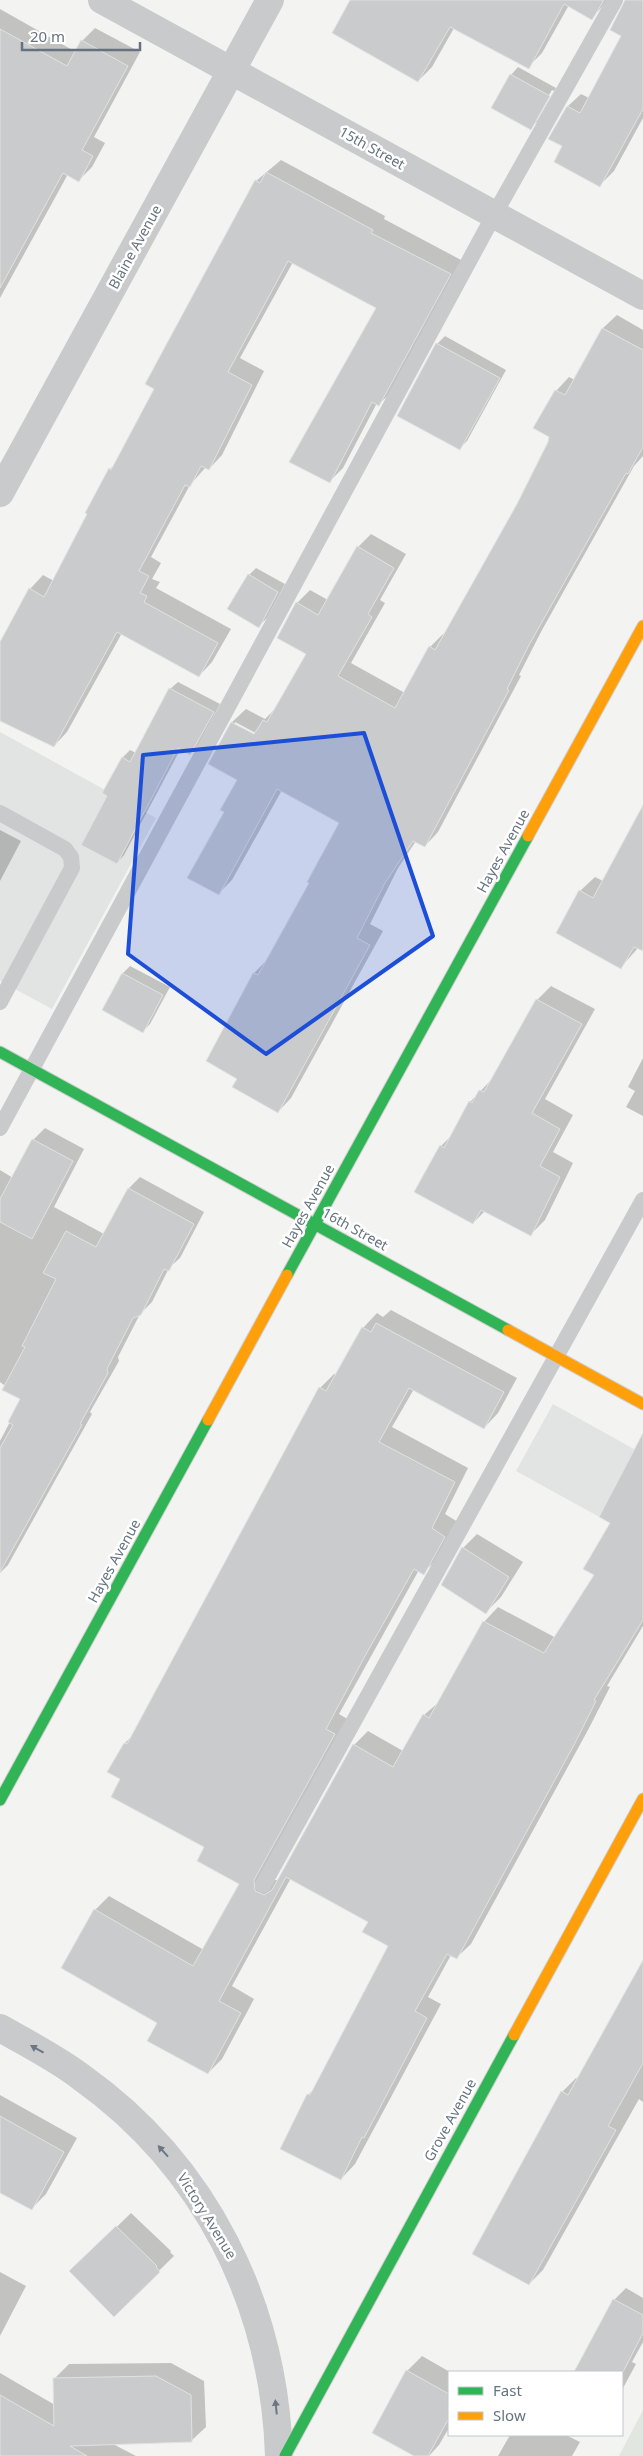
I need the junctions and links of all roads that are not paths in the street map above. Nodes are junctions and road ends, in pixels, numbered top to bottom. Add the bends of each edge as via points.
1 (102, 0) edge
2 (270, 0) edge
3 (615, 0) edge
4 (231, 71) junction
5 (494, 215) junction
6 (643, 296) edge
7 (0, 493) edge
8 (643, 626) edge
9 (0, 813) edge
10 (0, 1002) edge
11 (0, 1052) edge
12 (31, 1070) junction
13 (0, 1128) edge
14 (643, 1200) edge
15 (315, 1225) junction
16 (556, 1357) junction
17 (643, 1404) edge
18 (0, 1800) edge
19 (643, 1800) edge
20 (263, 1885) dead end
21 (0, 2028) edge
22 (280, 2456) edge
23 (285, 2456) edge

1 - 4 street, 15th Street
2 - 4 street, Blaine Avenue
3 - 5 lane
4 - 5 street, 15th Street
4 - 7 street, Blaine Avenue
5 - 6 street, 15th Street
5 - 12 lane
8 - 15 street, Hayes Avenue
9 - 10 lane via 65,849 71,857 72,868
11 - 12 street, 16th Street
12 - 13 lane
12 - 15 street, 16th Street
14 - 16 lane
15 - 16 street, 16th Street
15 - 18 street, Hayes Avenue
16 - 17 street, 16th Street
16 - 20 lane
19 - 23 street, Grove Avenue
22 -> 21 street, Victory Avenue via 274,2386 256,2314 238,2267 197,2195 145,2131 114,2102 48,2055

